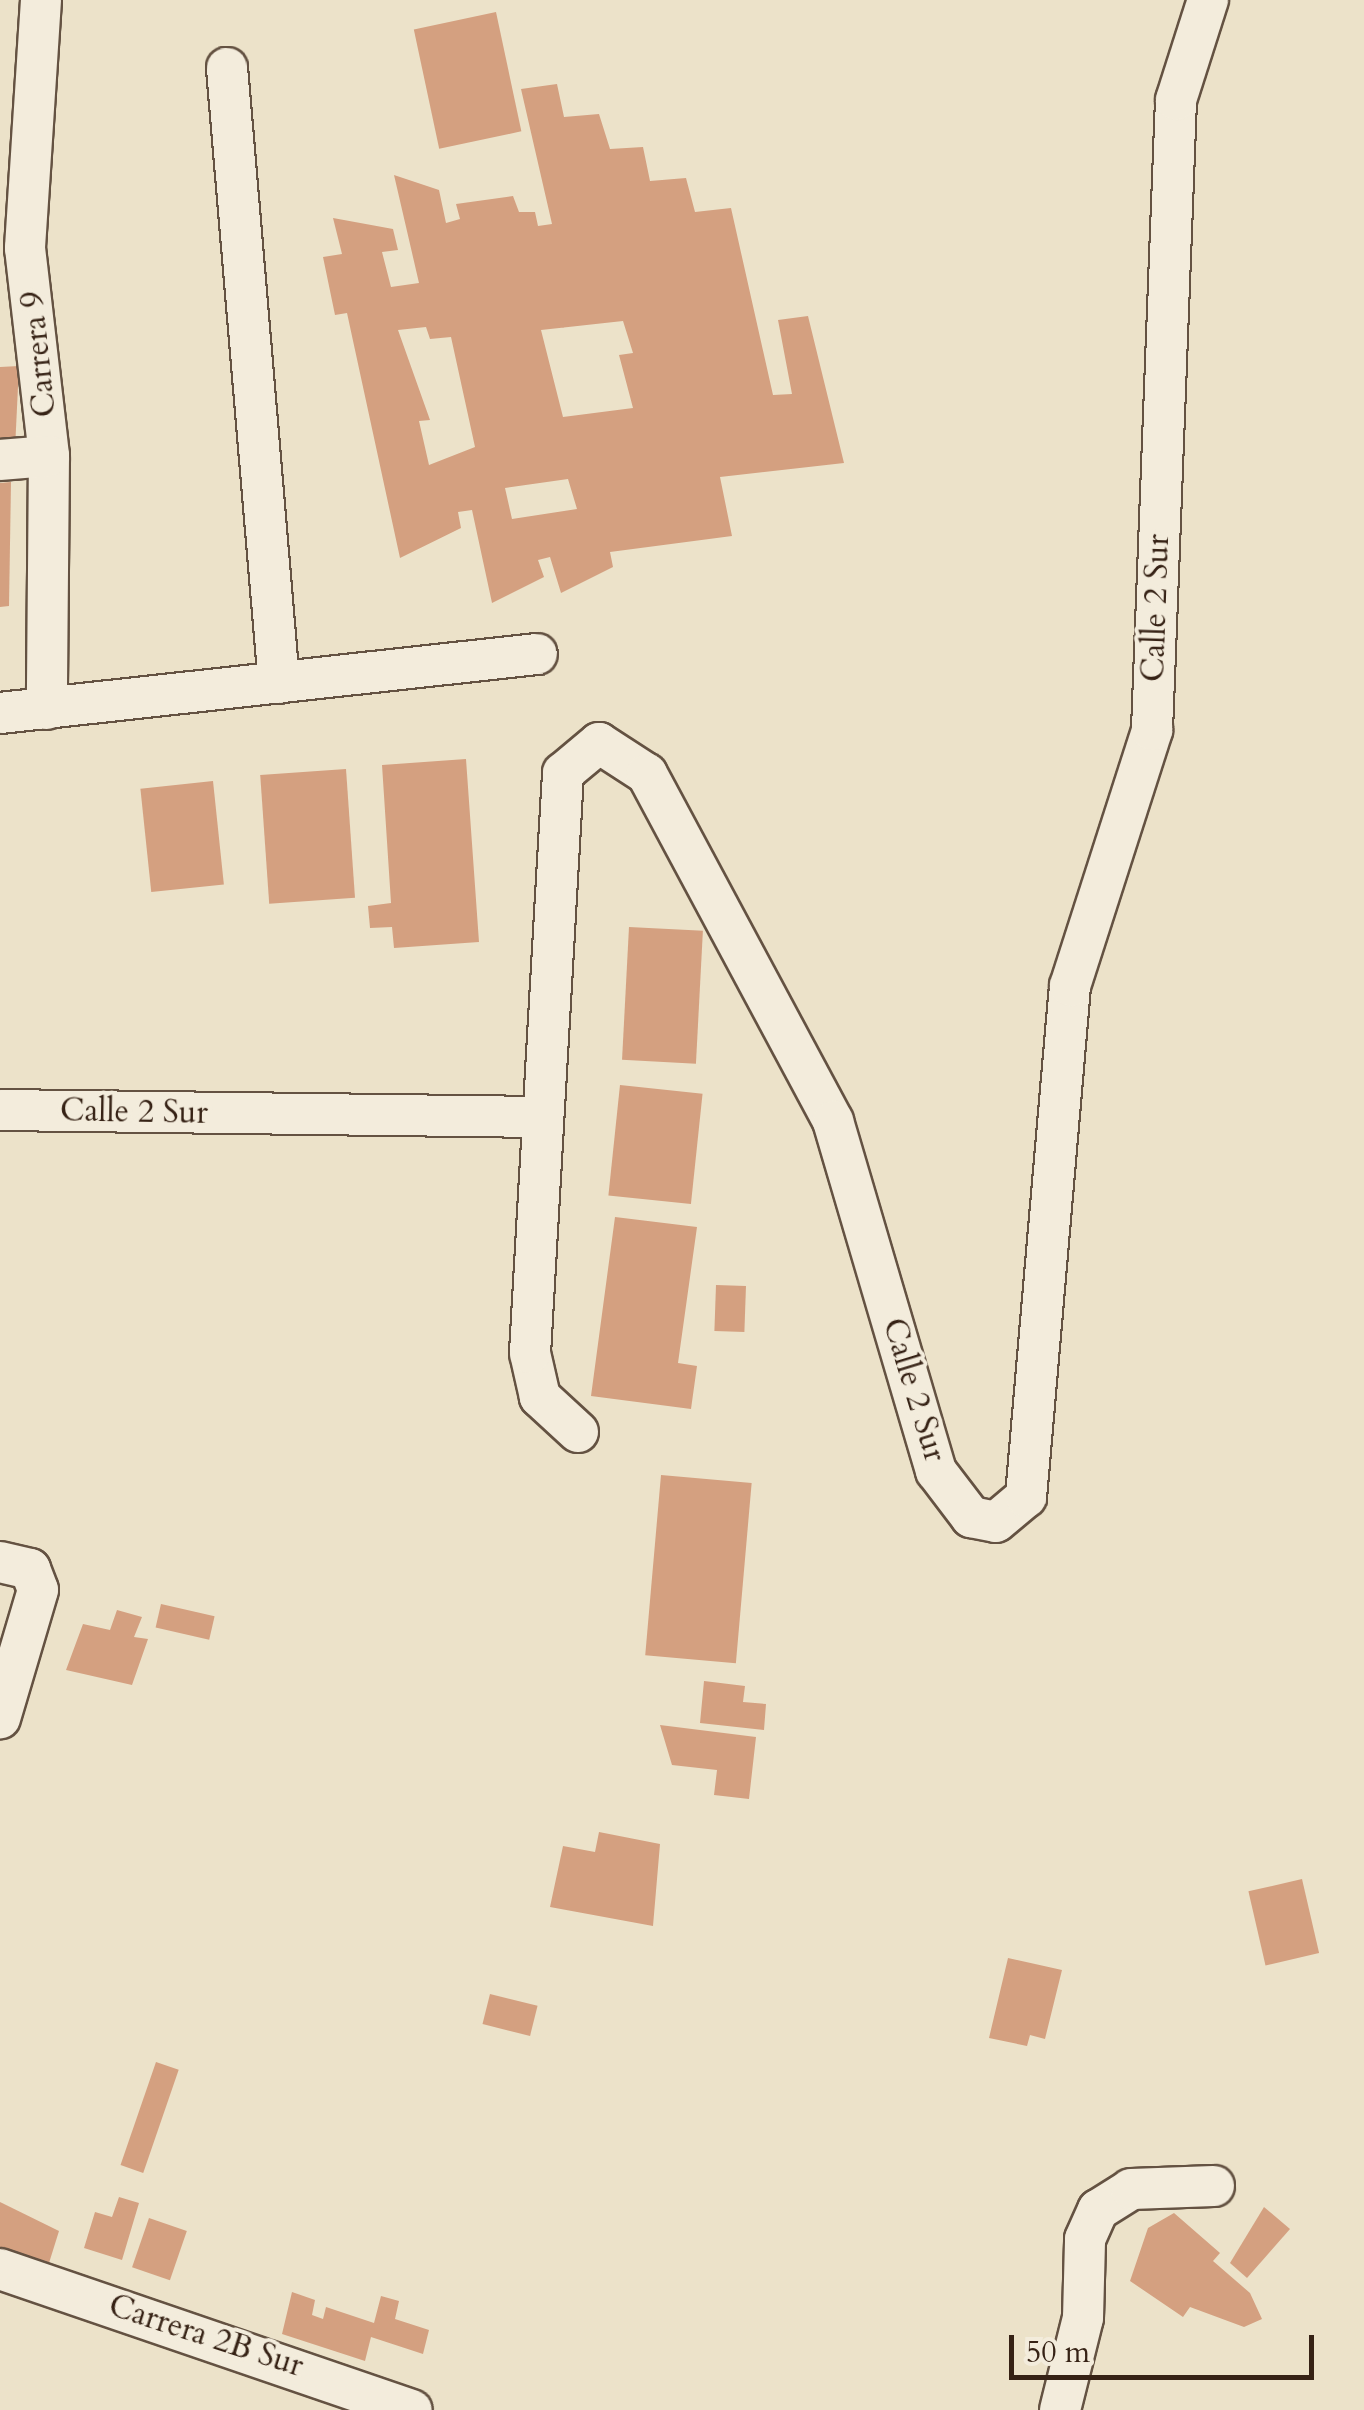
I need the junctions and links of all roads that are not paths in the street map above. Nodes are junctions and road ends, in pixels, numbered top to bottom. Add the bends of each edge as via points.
1 (41, 0) edge
2 (1208, 0) edge
3 (227, 68) dead end
4 (12, 249) edge
5 (49, 456) junction
6 (0, 460) edge
7 (537, 654) dead end
8 (279, 682) junction
9 (47, 709) junction
10 (0, 713) edge
11 (0, 1110) edge
12 (539, 1117) junction
13 (578, 1432) dead end
14 (15, 1566) edge
15 (0, 1718) edge
16 (1214, 2186) dead end
17 (0, 2269) edge
18 (411, 2410) edge
19 (1060, 2410) edge

1 - 4 street, Carrera 9
2 - 12 street, Calle 2 Sur via 1176,100 1152,730 1070,986 1026,1496 996,1522 971,1517 936,1471 833,1122 647,774 599,743 563,773 551,1076
3 - 8 street
4 - 5 street, Carrera 9
5 - 6 street
5 - 9 street, Carrera 9
7 - 8 street
8 - 9 street
9 - 10 street
11 - 12 street, Calle 2 Sur
12 - 13 street via 530,1353 540,1397
14 - 15 street via 38,1590
16 - 19 street via 1131,2190 1098,2210 1085,2239 1083,2318
17 - 18 street, Carrera 2B Sur

